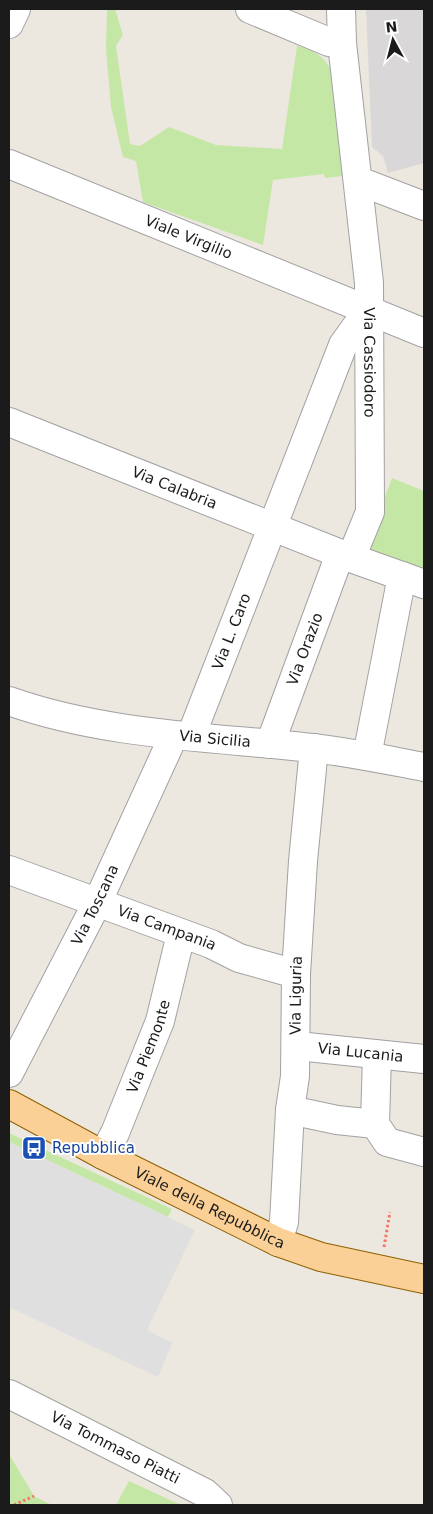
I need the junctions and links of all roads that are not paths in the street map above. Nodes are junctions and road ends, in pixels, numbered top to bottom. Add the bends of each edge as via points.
1 (16, 9) edge
2 (250, 9) edge
3 (341, 9) edge
4 (9, 24) edge
5 (329, 42) dead end
6 (9, 164) edge
7 (359, 181) junction
8 (424, 206) edge
9 (368, 310) junction
10 (424, 333) edge
11 (9, 422) edge
12 (272, 527) junction
13 (346, 556) junction
14 (413, 580) edge
15 (9, 701) edge
16 (182, 735) junction
17 (270, 744) junction
18 (314, 748) junction
19 (367, 756) junction
20 (424, 767) edge
21 (9, 870) edge
22 (98, 901) junction
23 (181, 934) junction
24 (296, 974) junction
25 (296, 1046) junction
26 (377, 1055) junction
27 (424, 1059) edge
28 (9, 1073) edge
29 (9, 1104) edge
30 (290, 1110) junction
31 (375, 1124) junction
32 (424, 1152) edge
33 (103, 1155) junction
34 (278, 1242) junction
35 (424, 1279) edge
36 (9, 1394) edge
37 (218, 1505) edge

1 - 4 street
2 - 5 street
3 - 7 street via 342,43
6 - 9 street, Viale Virgilio
7 - 8 street
7 - 9 street via 369,283
9 - 10 street, Viale Virgilio
9 - 12 street, Via Cassiodoro via 343,346
9 - 13 street, Via Cassiodoro via 370,512
11 - 12 street, Via Calabria
12 - 13 street, Via Calabria
12 - 16 street, Via L. Caro
13 - 14 street, Via Calabria
13 - 17 street, Via Orazio
14 - 19 street
15 - 16 street, Via Sicilia via 80,720
16 - 17 street, Via Sicilia
16 - 22 street, Via Toscana
17 - 18 street, Via Sicilia
18 - 19 street, Via Sicilia
18 - 24 street, Via Liguria
19 - 20 street, Via Sicilia
21 - 22 street, Via Campania
22 - 23 street, Via Campania
22 - 28 street, Via Toscana
23 - 24 street, Via Campania via 212,944 239,958
23 - 33 street, Via Piemonte via 160,1021 116,1133
24 - 25 street, Via Liguria
25 - 26 street, Via Lucania
25 - 30 street, Via Liguria
26 - 27 street, Via Lucania
26 - 31 street
29 - 33 main road, Viale della Repubblica
30 - 31 street
30 - 34 street, Via Liguria via 284,1222
31 - 32 street via 387,1142
33 - 34 main road, Viale della Repubblica
34 - 35 main road, Viale della Repubblica via 321,1257
36 - 37 street, Via Tommaso Piatti via 205,1493

